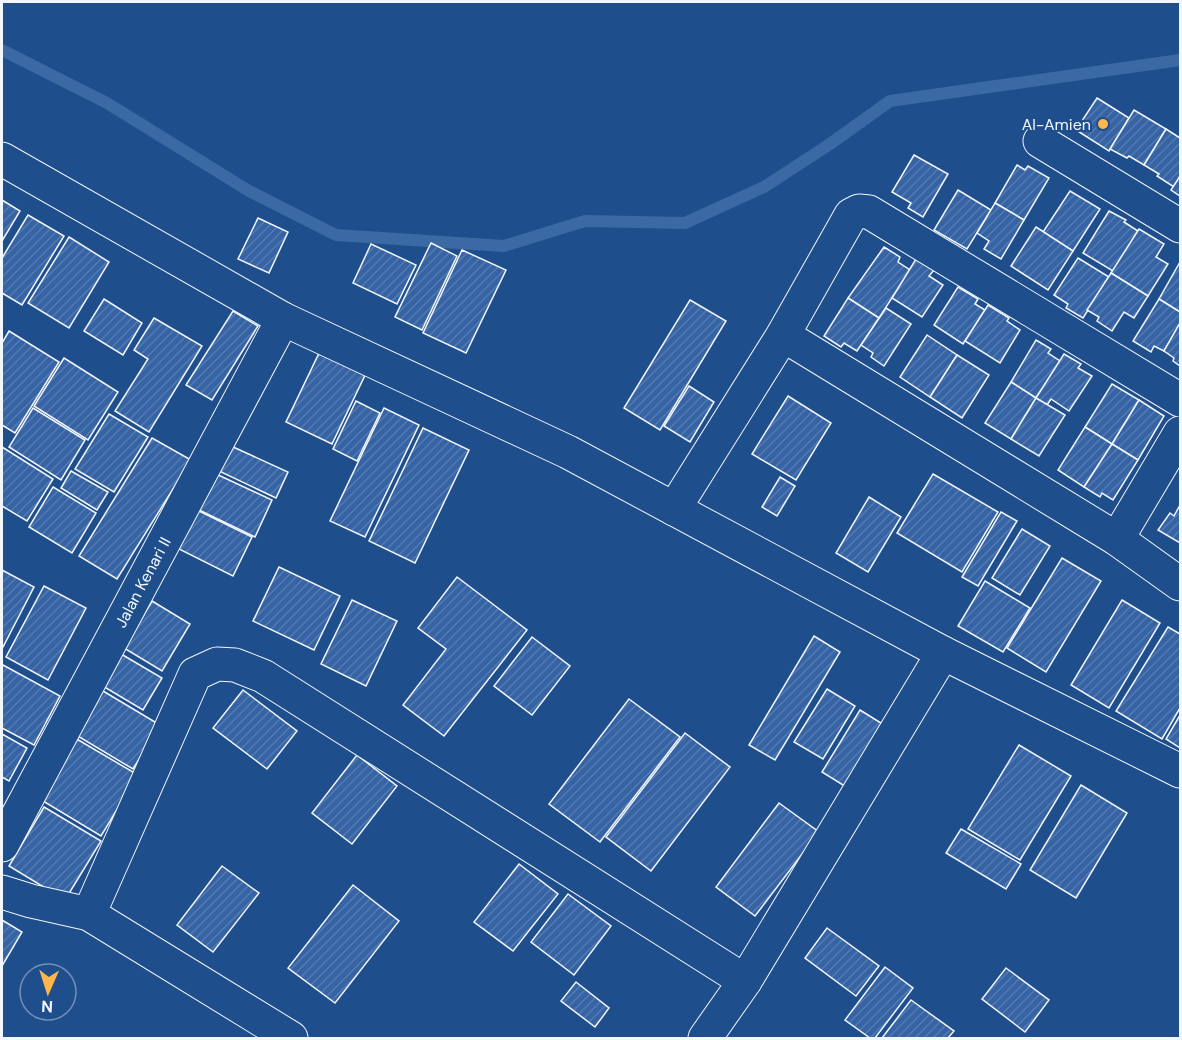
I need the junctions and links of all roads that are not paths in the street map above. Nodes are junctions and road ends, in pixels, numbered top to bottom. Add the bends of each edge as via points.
1 (1040, 141) dead end
2 (2, 159) edge
3 (1180, 226) edge
4 (283, 319) junction
5 (783, 335) junction
6 (1180, 400) edge
7 (1180, 433) edge
8 (674, 509) junction
9 (1117, 539) junction
10 (1180, 584) edge
11 (943, 653) junction
12 (1180, 771) edge
13 (2, 845) edge
14 (2, 892) edge
15 (89, 914) junction
16 (745, 981) junction
17 (291, 1038) edge
18 (705, 1038) edge

1 - 3 street
2 - 4 street
4 - 8 street via 568,452
4 - 13 street, Jalan Kenari II
5 - 6 street via 851,215 869,212
5 - 8 street
5 - 9 street
7 - 9 street
8 - 11 street
9 - 10 street
11 - 12 street
11 - 16 street
14 - 15 street
15 - 16 street via 195,674 216,664 235,665 263,676
15 - 17 street
16 - 18 street

